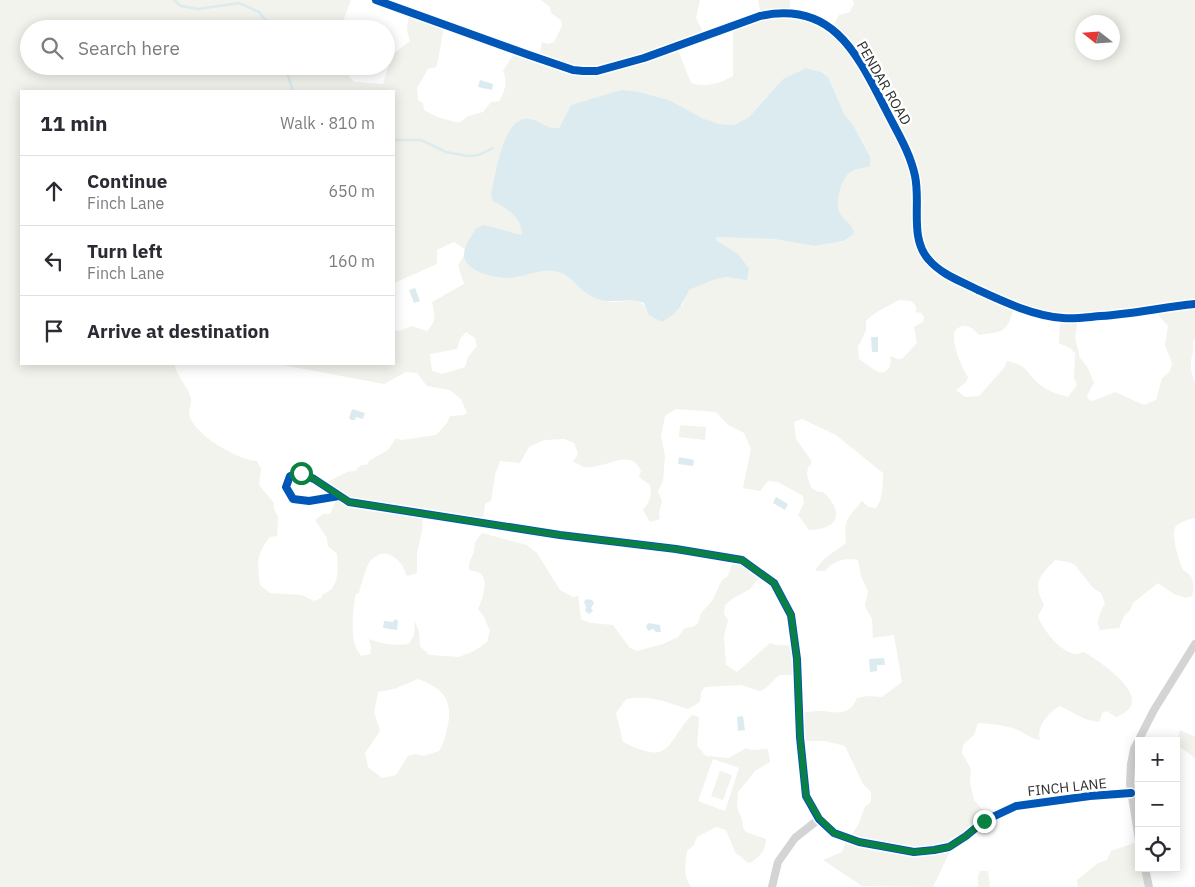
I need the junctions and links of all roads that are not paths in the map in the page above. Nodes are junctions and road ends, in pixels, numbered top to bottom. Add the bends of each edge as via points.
1 (376, 0) edge
2 (1195, 304) edge
3 (340, 496) junction
4 (1195, 644) edge
5 (1131, 793) junction
6 (819, 818) junction
7 (1137, 827) edge
8 (1146, 872) edge
9 (772, 887) edge
10 (1149, 887) edge

1 - 2 street, PENDAR ROAD via 583,71 597,71 644,58 766,15 811,18 833,29 850,46 901,137 916,183 918,234 922,249 942,271 1009,304 1062,318 1110,316
3 - 3 street, FINCH LANE via 301,473 290,476 286,486 293,498 309,501
3 - 6 street, FINCH LANE via 349,502 742,560 774,583 791,615 806,796
4 - 5 street via 1140,735 1131,764
5 - 6 street, FINCH LANE via 1016,806 984,821 949,847 928,851 914,852 859,842 834,833
5 - 7 street
6 - 9 street via 795,838 778,862
8 - 10 street

